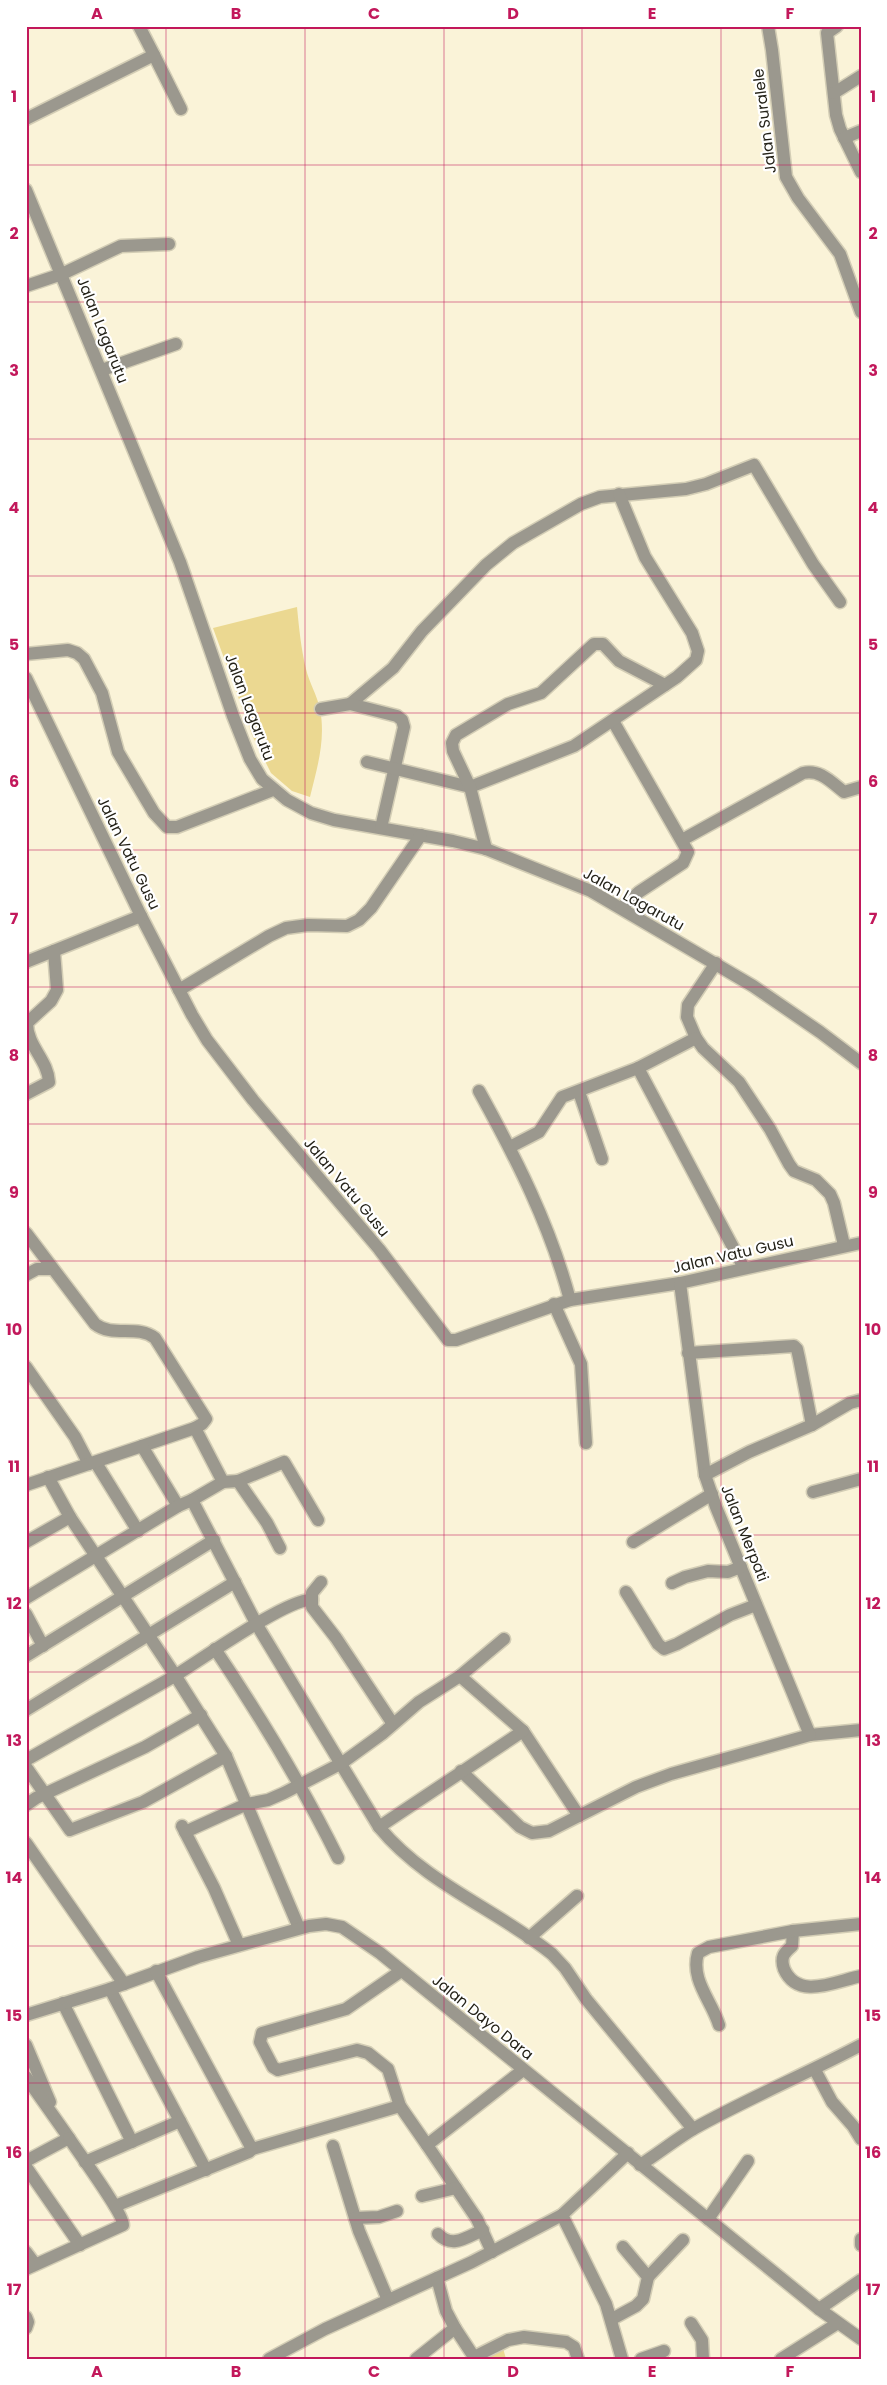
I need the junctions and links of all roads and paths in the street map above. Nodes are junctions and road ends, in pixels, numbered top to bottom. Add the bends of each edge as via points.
1 (139, 26) edge
2 (768, 26) edge
3 (837, 26) edge
4 (154, 55) junction
5 (861, 76) edge
6 (834, 93) junction
7 (181, 109) dead end
8 (26, 119) edge
9 (861, 131) edge
10 (844, 138) junction
11 (861, 172) edge
12 (26, 190) edge
13 (169, 244) dead end
14 (62, 274) junction
15 (856, 282) edge
16 (26, 286) edge
17 (861, 312) edge
18 (176, 344) dead end
19 (102, 370) junction
20 (619, 494) junction
21 (840, 602) dead end
22 (26, 654) edge
23 (26, 678) edge
24 (664, 685) junction
25 (350, 704) junction
26 (321, 709) dead end
27 (613, 721) junction
28 (367, 762) dead end
29 (394, 770) junction
30 (470, 787) junction
31 (861, 787) edge
32 (273, 790) junction
33 (381, 828) junction
34 (421, 835) junction
35 (682, 840) junction
36 (486, 849) junction
37 (621, 908) junction
38 (141, 916) junction
39 (54, 951) junction
40 (26, 962) edge
41 (716, 963) junction
42 (179, 990) junction
43 (27, 1035) edge
44 (696, 1038) junction
45 (861, 1063) edge
46 (638, 1068) junction
47 (480, 1091) dead end
48 (579, 1092) junction
49 (26, 1094) edge
50 (510, 1147) junction
51 (602, 1159) dead end
52 (26, 1233) edge
53 (861, 1243) edge
54 (844, 1245) junction
55 (744, 1268) junction
56 (52, 1269) junction
57 (26, 1276) edge
58 (680, 1283) junction
59 (570, 1300) junction
60 (554, 1304) junction
61 (688, 1353) junction
62 (26, 1367) edge
63 (861, 1400) edge
64 (812, 1425) junction
65 (195, 1428) junction
66 (586, 1443) dead end
67 (142, 1446) junction
68 (92, 1464) junction
69 (705, 1475) junction
70 (48, 1477) junction
71 (861, 1480) edge
72 (238, 1481) junction
73 (224, 1482) junction
74 (26, 1485) edge
75 (813, 1492) dead end
76 (712, 1494) junction
77 (192, 1500) junction
78 (178, 1506) junction
79 (70, 1517) junction
80 (318, 1520) dead end
81 (138, 1531) junction
82 (214, 1540) junction
83 (26, 1542) edge
84 (633, 1542) dead end
85 (280, 1548) dead end
86 (96, 1557) junction
87 (741, 1567) junction
88 (234, 1582) junction
89 (321, 1582) dead end
90 (672, 1583) dead end
91 (626, 1592) dead end
92 (122, 1596) junction
93 (26, 1598) edge
94 (312, 1600) junction
95 (756, 1605) junction
96 (26, 1614) edge
97 (257, 1625) junction
98 (148, 1635) junction
99 (504, 1639) dead end
100 (43, 1646) junction
101 (215, 1649) junction
102 (26, 1656) edge
103 (176, 1675) junction
104 (460, 1676) junction
105 (26, 1710) edge
106 (201, 1715) junction
107 (394, 1724) junction
108 (861, 1730) edge
109 (524, 1732) junction
110 (810, 1734) junction
111 (226, 1756) junction
112 (26, 1760) edge
113 (342, 1763) junction
114 (26, 1767) edge
115 (461, 1771) junction
116 (300, 1786) junction
117 (45, 1794) junction
118 (247, 1804) junction
119 (26, 1805) edge
120 (579, 1816) junction
121 (379, 1827) junction
122 (26, 1843) edge
123 (338, 1858) dead end
124 (578, 1896) dead end
125 (861, 1924) edge
126 (299, 1928) junction
127 (793, 1931) junction
128 (530, 1938) junction
129 (239, 1945) junction
130 (156, 1971) junction
131 (401, 1971) junction
132 (861, 1976) edge
133 (124, 1984) junction
134 (110, 1989) junction
135 (63, 2003) junction
136 (26, 2015) edge
137 (719, 2025) dead end
138 (26, 2045) edge
139 (861, 2045) edge
140 (523, 2070) junction
141 (815, 2070) junction
142 (26, 2077) edge
143 (400, 2106) junction
144 (57, 2119) junction
145 (180, 2121) junction
146 (694, 2129) junction
147 (69, 2138) junction
148 (861, 2139) edge
149 (132, 2142) junction
150 (427, 2145) junction
151 (333, 2146) dead end
152 (252, 2149) junction
153 (628, 2154) junction
154 (26, 2161) edge
155 (748, 2161) dead end
156 (85, 2162) junction
157 (640, 2165) junction
158 (26, 2167) edge
159 (206, 2170) junction
160 (456, 2188) junction
161 (422, 2196) dead end
162 (115, 2206) junction
163 (397, 2211) dead end
164 (562, 2215) junction
165 (355, 2218) junction
166 (708, 2219) junction
167 (483, 2230) junction
168 (438, 2234) dead end
169 (861, 2239) edge
170 (683, 2240) dead end
171 (80, 2245) junction
172 (861, 2245) edge
173 (623, 2247) dead end
174 (26, 2252) edge
175 (492, 2252) junction
176 (31, 2267) edge
177 (648, 2277) junction
178 (437, 2278) junction
179 (861, 2280) edge
180 (388, 2300) junction
181 (819, 2309) junction
182 (26, 2317) edge
183 (612, 2319) junction
184 (838, 2322) junction
185 (692, 2323) dead end
186 (26, 2328) edge
187 (455, 2328) junction
188 (861, 2339) edge
189 (664, 2351) dead end
190 (472, 2358) edge
191 (270, 2359) edge
192 (416, 2359) edge
193 (578, 2359) edge
194 (622, 2359) edge
195 (641, 2359) edge
196 (703, 2359) edge
197 (781, 2359) edge

1 - 4 street
2 - 15 street, Jalan Suralele via 786,176
3 - 6 street via 827,33
4 - 7 street
4 - 8 street
5 - 6 street
6 - 10 street via 836,115
9 - 10 street
10 - 11 street
12 - 14 street, Jalan Lagarutu
13 - 14 street via 121,246
14 - 16 street
14 - 19 street, Jalan Lagarutu
15 - 17 street, Jalan Suralele
18 - 19 street
19 - 32 street, Jalan Lagarutu via 180,562 232,716 256,770
20 - 21 street via 686,489 754,465 813,564
20 - 24 street via 646,557 692,632 698,651 696,660
20 - 25 street via 581,504 496,555 422,630 393,668
22 - 32 street via 68,650 84,659 102,694 118,752 154,813 167,827 177,827
23 - 38 street, Jalan Vatu Gusu
24 - 27 street
24 - 30 street via 616,658 603,644 594,644 541,693 508,704 456,735 452,743 454,751
25 - 26 street
25 - 29 street via 402,720 404,727
27 - 30 street via 574,746
27 - 35 street
28 - 29 street
29 - 30 street
29 - 33 street
30 - 36 street
31 - 35 street via 844,792 820,773 803,773
32 - 33 street, Jalan Lagarutu via 311,813
33 - 34 street, Jalan Lagarutu
34 - 36 street, Jalan Lagarutu
34 - 42 street via 371,908 359,920 347,926 308,924 286,928
35 - 37 street via 688,852 683,863
36 - 37 street, Jalan Lagarutu via 575,884
37 - 41 street, Jalan Lagarutu
38 - 39 street
38 - 42 street, Jalan Vatu Gusu
39 - 40 street
39 - 43 street via 57,990 52,1001 26,1023
41 - 44 street via 686,1010
41 - 45 street, Jalan Lagarutu via 795,1014
42 - 60 street, Jalan Vatu Gusu via 220,1060 379,1249 448,1340 456,1340
43 - 49 street via 49,1072 49,1082
44 - 46 street
44 - 54 street via 739,1082 794,1171 816,1180 830,1194
46 - 48 street
46 - 55 street
47 - 50 street
48 - 50 street via 562,1098 540,1132
48 - 51 street
50 - 59 street via 555,1248
52 - 56 street
53 - 54 street, Jalan Vatu Gusu
54 - 55 street, Jalan Vatu Gusu
55 - 58 street, Jalan Vatu Gusu
56 - 57 street via 37,1270
56 - 65 street via 102,1330 140,1331 155,1338 206,1419
58 - 59 street, Jalan Vatu Gusu
58 - 61 street, Jalan Merpati
59 - 60 street, Jalan Vatu Gusu
60 - 66 street via 581,1364
61 - 64 street via 794,1346
61 - 69 street, Jalan Merpati
62 - 68 street
63 - 64 street
64 - 69 street
65 - 67 street
65 - 73 street
67 - 68 street
67 - 78 street
68 - 70 street
68 - 81 street
69 - 76 street, Jalan Merpati
70 - 74 street
70 - 79 street
71 - 75 street
72 - 73 street
72 - 80 street via 284,1462
72 - 85 street
73 - 77 street
76 - 84 street
76 - 87 street, Jalan Merpati
77 - 78 street
77 - 82 street
78 - 81 street
79 - 83 street
79 - 86 street
81 - 86 street
82 - 88 street
82 - 92 street
86 - 92 street
86 - 93 street
87 - 90 street via 728,1572 708,1571
87 - 95 street, Jalan Merpati
88 - 97 street
88 - 98 street
89 - 94 street via 312,1593
91 - 95 street via 664,1649
92 - 98 street
92 - 100 street
94 - 97 street via 305,1599
94 - 107 street via 312,1607
95 - 110 street, Jalan Merpati
96 - 100 street
97 - 101 street
97 - 113 street
98 - 103 street
98 - 105 street
99 - 104 street
100 - 102 street
101 - 103 street
101 - 116 street via 262,1720
103 - 106 street
103 - 112 street
104 - 107 street via 419,1702
104 - 109 street
106 - 111 street
106 - 117 street via 145,1747
107 - 113 street
108 - 110 street
109 - 115 street
109 - 120 street
110 - 120 street via 671,1774
111 - 117 street via 143,1802 70,1830
111 - 118 street
113 - 116 street
113 - 121 street
114 - 117 street
115 - 120 street via 520,1827 532,1833 549,1831
115 - 121 street
116 - 118 street via 268,1800
116 - 123 street
117 - 119 street
118 - 126 street
118 - 129 street via 184,1829
121 - 128 street via 397,1847 433,1876
122 - 133 street
124 - 128 street
125 - 127 street
126 - 129 street, Jalan Dayo Dara
126 - 131 street, Jalan Dayo Dara via 326,1924 342,1928
127 - 132 street via 792,1946 782,1958 793,1982 805,1987 823,1986
127 - 137 street via 709,1947 698,1953 696,1967 702,1992
128 - 146 street via 559,1961 586,1999
129 - 130 street, Jalan Dayo Dara
130 - 133 street, Jalan Dayo Dara
130 - 152 street
131 - 140 street, Jalan Dayo Dara
131 - 143 street via 346,2008 264,2032 260,2038 275,2070 364,2051 388,2069
133 - 134 street, Jalan Dayo Dara
134 - 135 street, Jalan Dayo Dara
134 - 145 street
135 - 136 street, Jalan Dayo Dara
135 - 149 street
138 - 144 street
139 - 141 street
140 - 150 street
140 - 153 street, Jalan Dayo Dara
141 - 146 street via 760,2094
141 - 148 street via 832,2102
142 - 144 street
143 - 150 street
143 - 152 street
144 - 147 street
145 - 149 street
145 - 159 street
146 - 157 street
147 - 154 street
147 - 156 street
149 - 156 street
150 - 160 street
151 - 165 street
152 - 159 street
153 - 157 street, Jalan Dayo Dara
153 - 164 street
155 - 166 street
156 - 162 street
157 - 166 street, Jalan Dayo Dara
158 - 171 street
159 - 162 street
160 - 161 street
160 - 167 street
162 - 171 street via 123,2225
163 - 165 street
164 - 175 street
164 - 183 street
165 - 180 street
166 - 181 street, Jalan Dayo Dara
167 - 168 street via 454,2242 446,2241
167 - 175 street
169 - 172 street
170 - 177 street
171 - 176 street
173 - 177 street
174 - 176 street
175 - 178 street
177 - 183 street via 643,2299
178 - 180 street
178 - 187 street via 446,2311
179 - 181 street
180 - 191 street
181 - 184 street, Jalan Dayo Dara
182 - 186 street
183 - 194 street
184 - 188 street, Jalan Dayo Dara
184 - 197 street
185 - 196 street via 702,2340
187 - 190 street
187 - 192 street
189 - 195 street
190 - 193 street via 508,2340 524,2337 566,2342 574,2347

